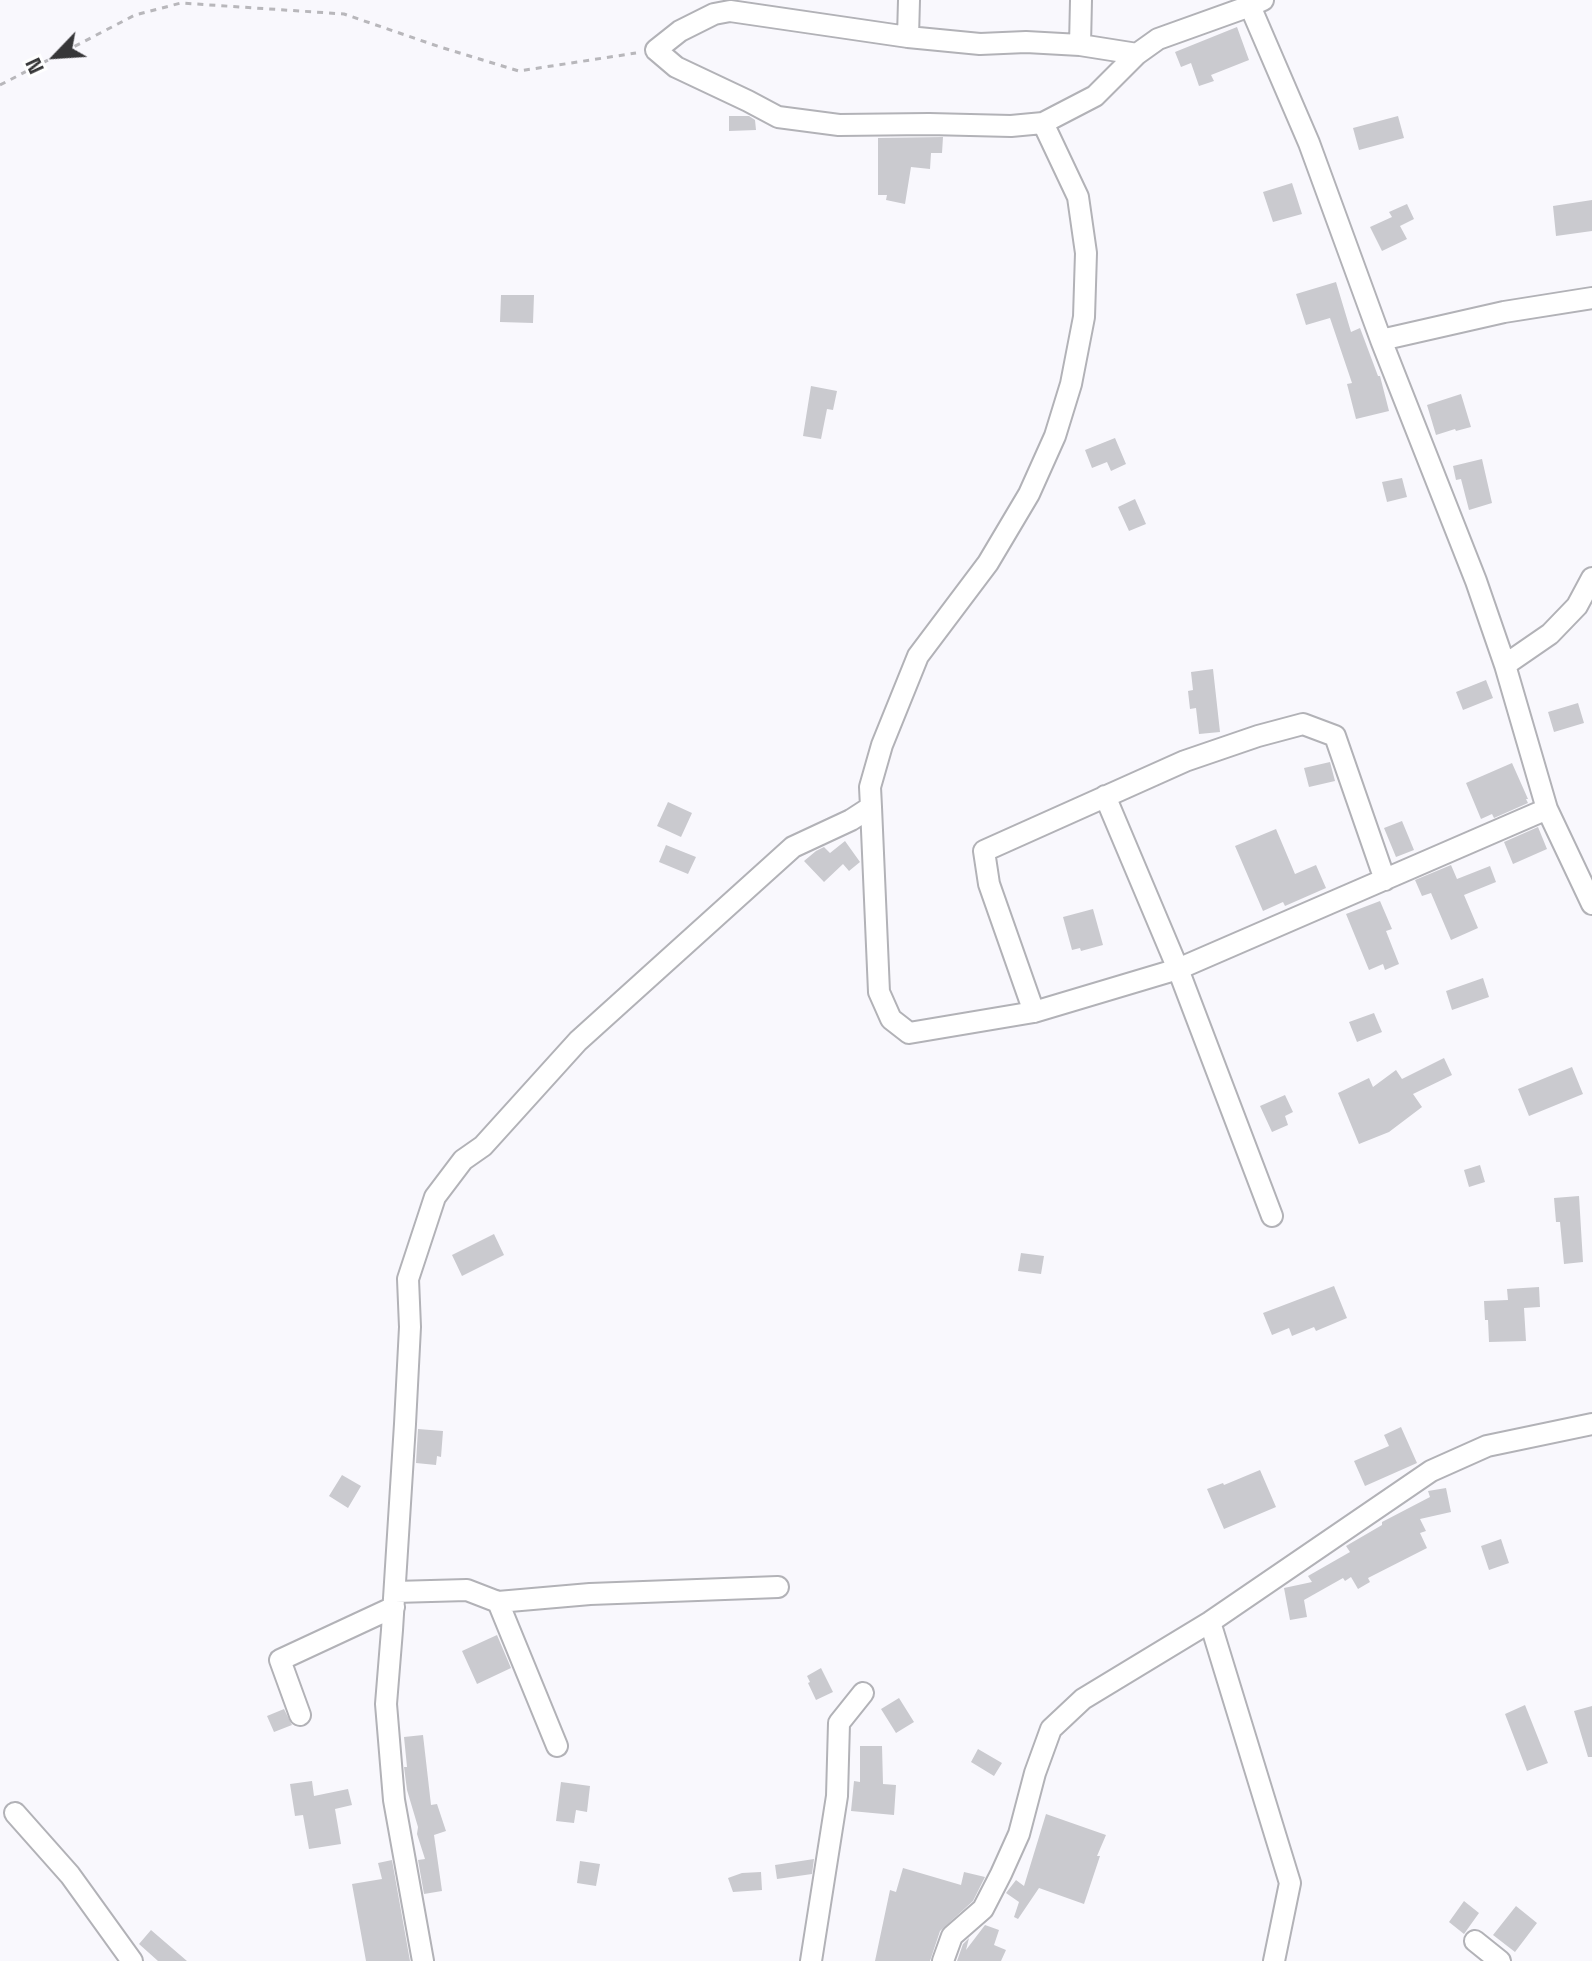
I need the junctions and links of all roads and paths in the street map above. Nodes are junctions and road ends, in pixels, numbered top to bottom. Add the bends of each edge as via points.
1 (909, 0) edge
2 (1081, 0) edge
3 (1259, 2) edge
4 (908, 37) junction
5 (1080, 45) junction
6 (656, 50) junction
7 (1137, 54) junction
8 (0, 85) edge
9 (1043, 123) junction
10 (1592, 298) edge
11 (1381, 340) junction
12 (1592, 578) edge
13 (1505, 665) junction
14 (1105, 796) junction
15 (871, 807) junction
16 (1547, 809) junction
17 (1385, 880) junction
18 (1592, 904) edge
19 (1178, 969) junction
20 (1034, 1012) junction
21 (1272, 1216) dead end
22 (1592, 1424) edge
23 (778, 1587) dead end
24 (394, 1600) junction
25 (498, 1602) junction
26 (1210, 1622) junction
27 (863, 1693) dead end
28 (300, 1715) dead end
29 (557, 1746) dead end
30 (15, 1813) dead end
31 (1475, 1941) dead end
32 (132, 1961) edge
33 (423, 1961) edge
34 (811, 1961) edge
35 (943, 1961) edge
36 (1274, 1961) edge
37 (1500, 1961) edge

1 - 4 street
2 - 5 street
3 - 7 street via 1158,39
3 - 11 street
4 - 5 street
4 - 6 street via 730,11 680,31
5 - 7 street
6 - 8 path via 519,71 344,14 181,3 135,15
6 - 9 street via 676,67 778,117 839,125
7 - 9 street via 1095,96
9 - 15 street via 1078,197 1086,253 1084,317 1071,384 1029,494 988,563 918,656 882,745 870,787
10 - 11 street
11 - 13 street
12 - 13 street via 1577,606 1550,634
13 - 16 street
14 - 17 street via 1185,761 1303,724 1335,736
14 - 19 street
14 - 20 street via 984,851 989,884
15 - 20 street via 879,992 891,1019 909,1033
15 - 24 street via 793,847 578,1041 483,1146 463,1160 435,1197 408,1279 409,1355
16 - 17 street
16 - 18 street
17 - 19 street
19 - 20 street
19 - 21 street
22 - 26 street via 1487,1446 1431,1471
23 - 25 street
24 - 25 street via 467,1590
24 - 28 street via 280,1660
24 - 33 street via 386,1704 394,1800
25 - 29 street
26 - 35 street via 1083,1699 1051,1729 1013,1848 983,1909 952,1936
26 - 36 street via 1290,1883
27 - 34 street via 839,1723 837,1796
30 - 32 street via 70,1875
31 - 37 street

